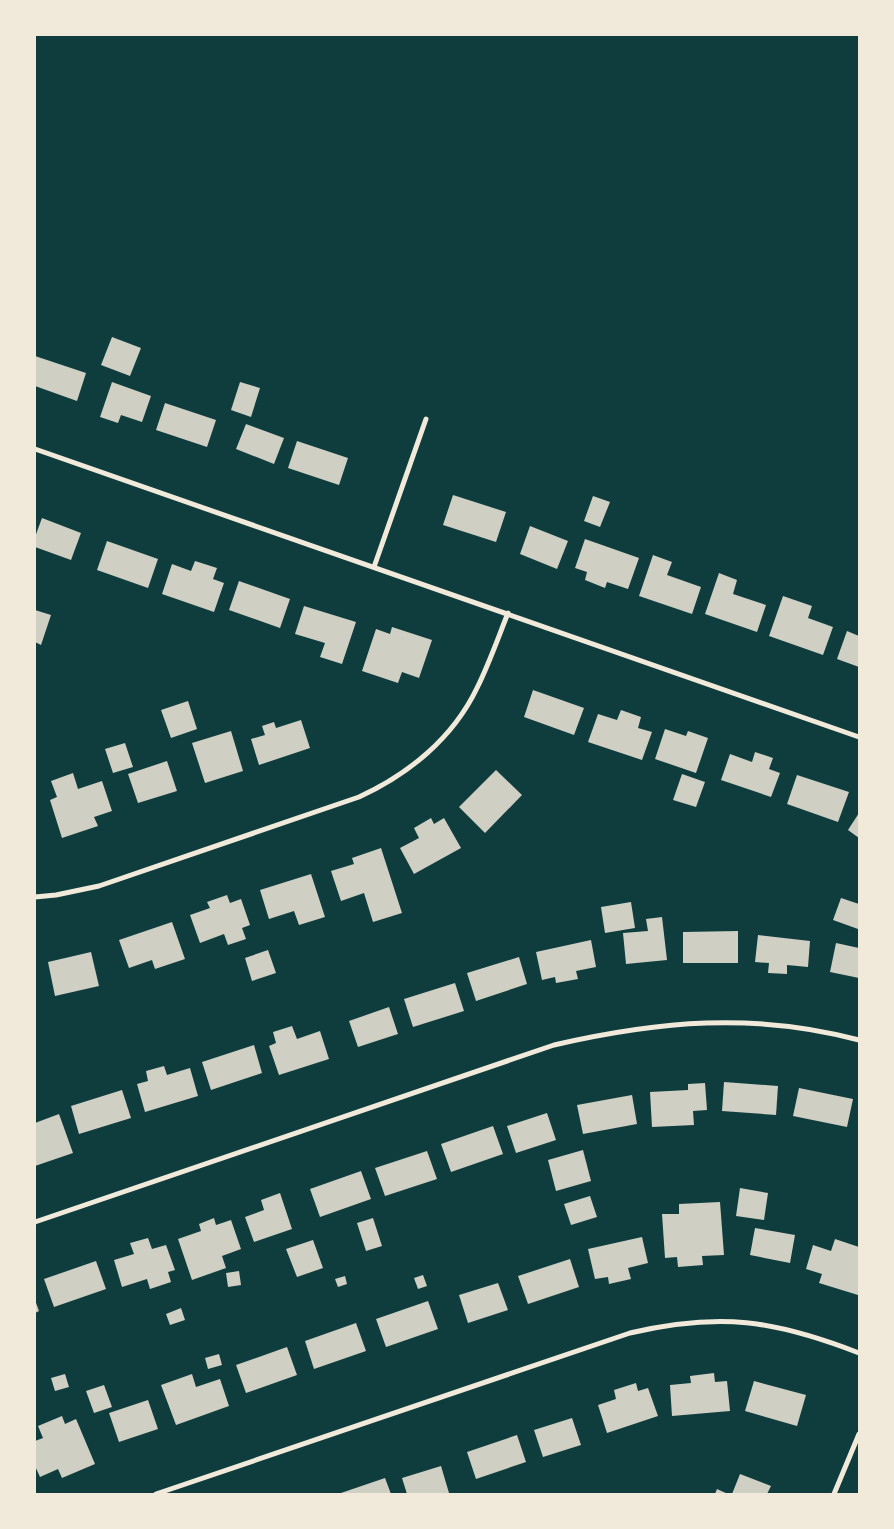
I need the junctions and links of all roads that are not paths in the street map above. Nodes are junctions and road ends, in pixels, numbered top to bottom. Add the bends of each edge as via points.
1 (426, 419) dead end
2 (35, 449) edge
3 (374, 567) junction
4 (508, 613) junction
5 (859, 736) edge
6 (35, 896) edge
7 (859, 1040) edge
8 (35, 1222) edge
9 (859, 1353) edge
10 (859, 1434) edge
11 (156, 1494) edge
12 (834, 1494) edge

1 - 3 street
2 - 3 street
3 - 4 street
4 - 5 street
4 - 6 street via 465,710 440,741 408,770 384,785 359,797 99,886
7 - 8 street via 794,1027 746,1023 698,1022 602,1034 554,1046
9 - 11 street via 811,1335 744,1322 716,1320 662,1326 630,1333
10 - 12 street

